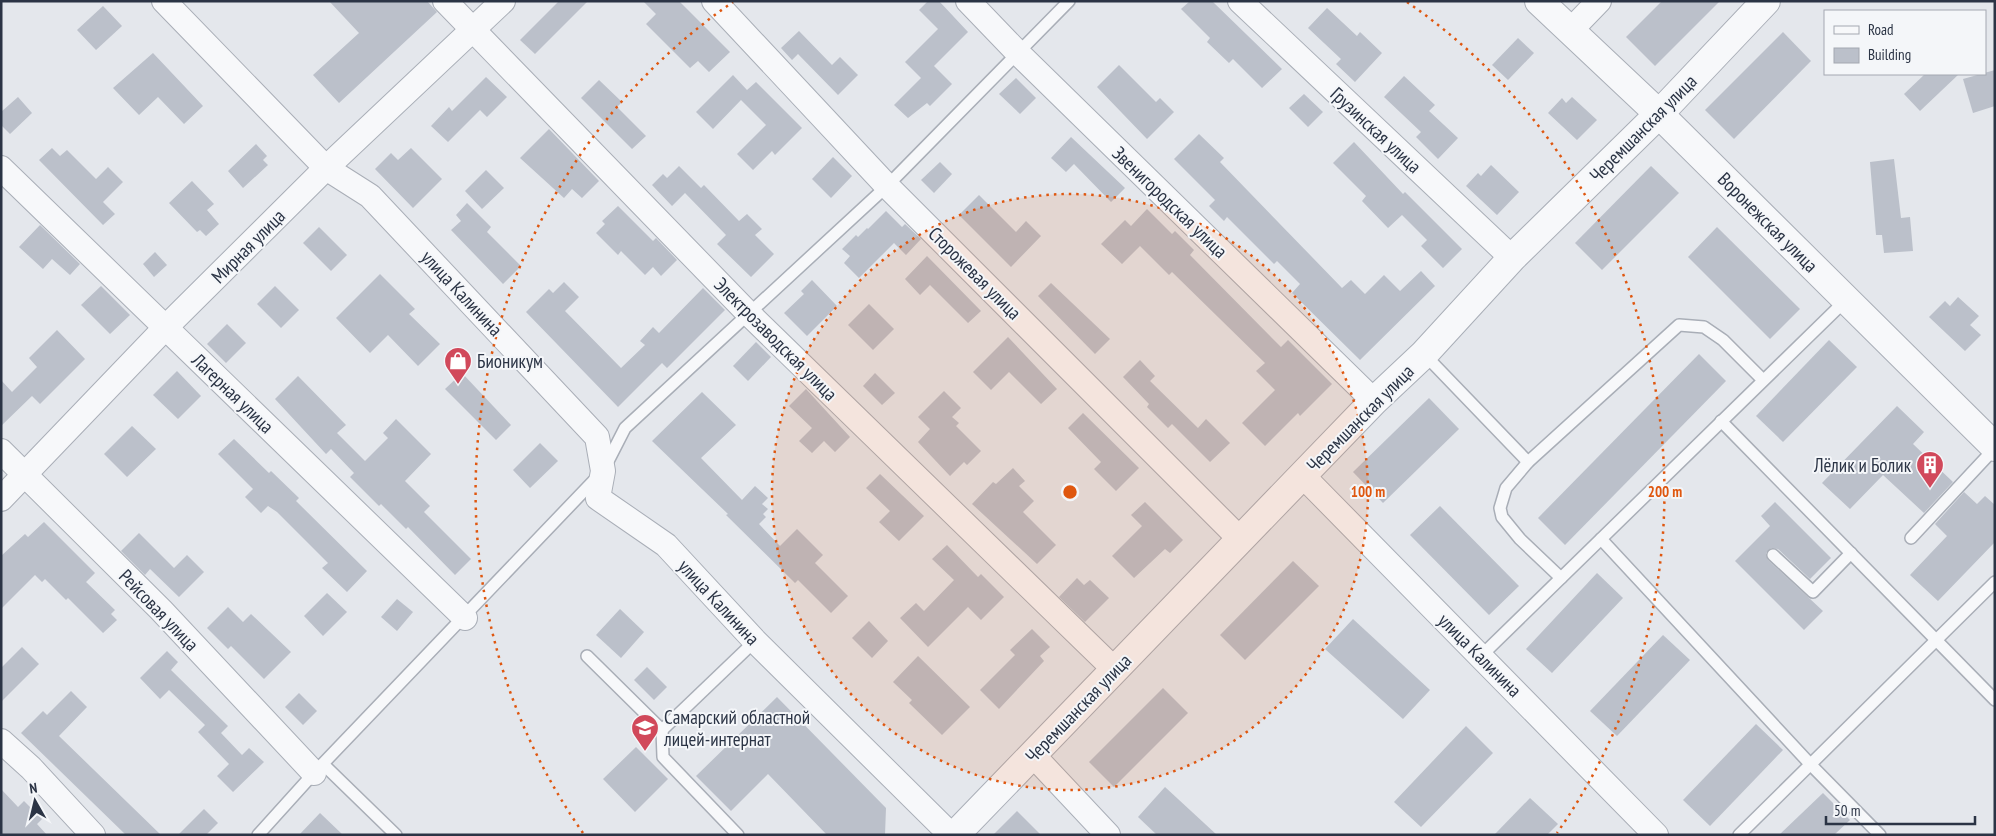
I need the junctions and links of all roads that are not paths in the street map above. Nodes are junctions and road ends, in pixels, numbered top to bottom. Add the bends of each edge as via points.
1 (164, 1) edge
2 (445, 1) edge
3 (503, 1) edge
4 (714, 1) edge
5 (968, 1) edge
6 (1068, 1) edge
7 (1240, 1) edge
8 (1539, 1) edge
9 (1599, 1) edge
10 (1766, 1) edge
11 (473, 30) junction
12 (1570, 31) junction
13 (1018, 54) junction
14 (1658, 114) junction
15 (1, 168) edge
16 (326, 168) junction
17 (887, 186) junction
18 (1512, 258) junction
19 (1846, 299) junction
20 (750, 314) junction
21 (165, 328) junction
22 (1424, 354) junction
23 (1763, 380) junction
24 (1374, 401) junction
25 (1721, 421) junction
26 (1995, 447) edge
27 (1, 451) edge
28 (1528, 462) junction
29 (603, 471) junction
30 (25, 475) junction
31 (1303, 476) junction
32 (1, 498) edge
33 (1601, 538) junction
34 (1911, 538) dead end
35 (1242, 540) junction
36 (1851, 553) junction
37 (1773, 555) dead end
38 (1561, 578) junction
39 (1995, 582) edge
40 (465, 618) junction
41 (1936, 640) junction
42 (755, 641) junction
43 (587, 656) dead end
44 (1481, 656) junction
45 (1115, 670) junction
46 (1995, 700) edge
47 (662, 730) junction
48 (1, 741) edge
49 (1032, 754) junction
50 (1811, 765) junction
51 (318, 768) junction
52 (93, 835) edge
53 (258, 835) edge
54 (396, 835) edge
55 (738, 835) edge
56 (950, 835) edge
57 (954, 835) edge
58 (1108, 835) edge
59 (1656, 835) edge
60 (1739, 835) edge
61 (1880, 835) edge

1 - 16 street, улица Калинина
2 - 11 street, Электрозаводская улица
3 - 11 street, Мирная улица
4 - 17 street, Сторожевая улица
5 - 13 street, Звенигородская улица
6 - 13 lane
7 - 18 street, Грузинская улица
8 - 12 street, Воронежская улица
9 - 12 street
10 - 14 street, Черемшанская улица
11 - 16 street, Мирная улица
11 - 20 street, Электрозаводская улица
12 - 14 street, Воронежская улица
13 - 17 lane
13 - 24 street, Звенигородская улица
14 - 18 street, Черемшанская улица
14 - 19 street, Воронежская улица
15 - 21 street, Лагерная улица
16 - 21 street, Мирная улица
16 - 29 street, улица Калинина via 370,196 597,436
17 - 20 lane
17 - 35 street, Сторожевая улица
18 - 22 street, Черемшанская улица
19 - 23 lane
19 - 26 street, Воронежская улица
20 - 29 lane via 625,428
20 - 45 street, Электрозаводская улица
21 - 30 street, Мирная улица
21 - 40 street, Лагерная улица
22 - 24 street, Черемшанская улица
22 - 28 lane
23 - 25 lane
23 - 28 lane via 1723,340 1704,327 1679,325
24 - 31 street, Черемшанская улица
25 - 33 lane
25 - 36 lane
26 - 34 lane
27 - 30 street, Рейсовая улица
28 - 38 lane via 1506,488 1500,508 1502,517
29 - 40 lane
29 - 42 street, улица Калинина via 598,498 666,545
30 - 32 street, Мирная улица
30 - 51 street, Рейсовая улица
31 - 35 street, Черемшанская улица
31 - 44 street, улица Калинина
33 - 38 lane
33 - 50 lane
35 - 45 street, Черемшанская улица
36 - 37 lane via 1813,592
36 - 41 lane
38 - 44 lane
39 - 41 lane
40 - 51 lane
41 - 46 lane
41 - 50 lane
42 - 47 lane
42 - 56 street, улица Калинина
43 - 47 lane
44 - 59 street, улица Калинина
45 - 49 street, Черемшанская улица
47 - 55 lane via 662,757
48 - 52 street via 31,768
49 - 57 street, Черемшанская улица
49 - 58 street
50 - 60 lane
50 - 61 lane
51 - 53 lane
51 - 54 lane

